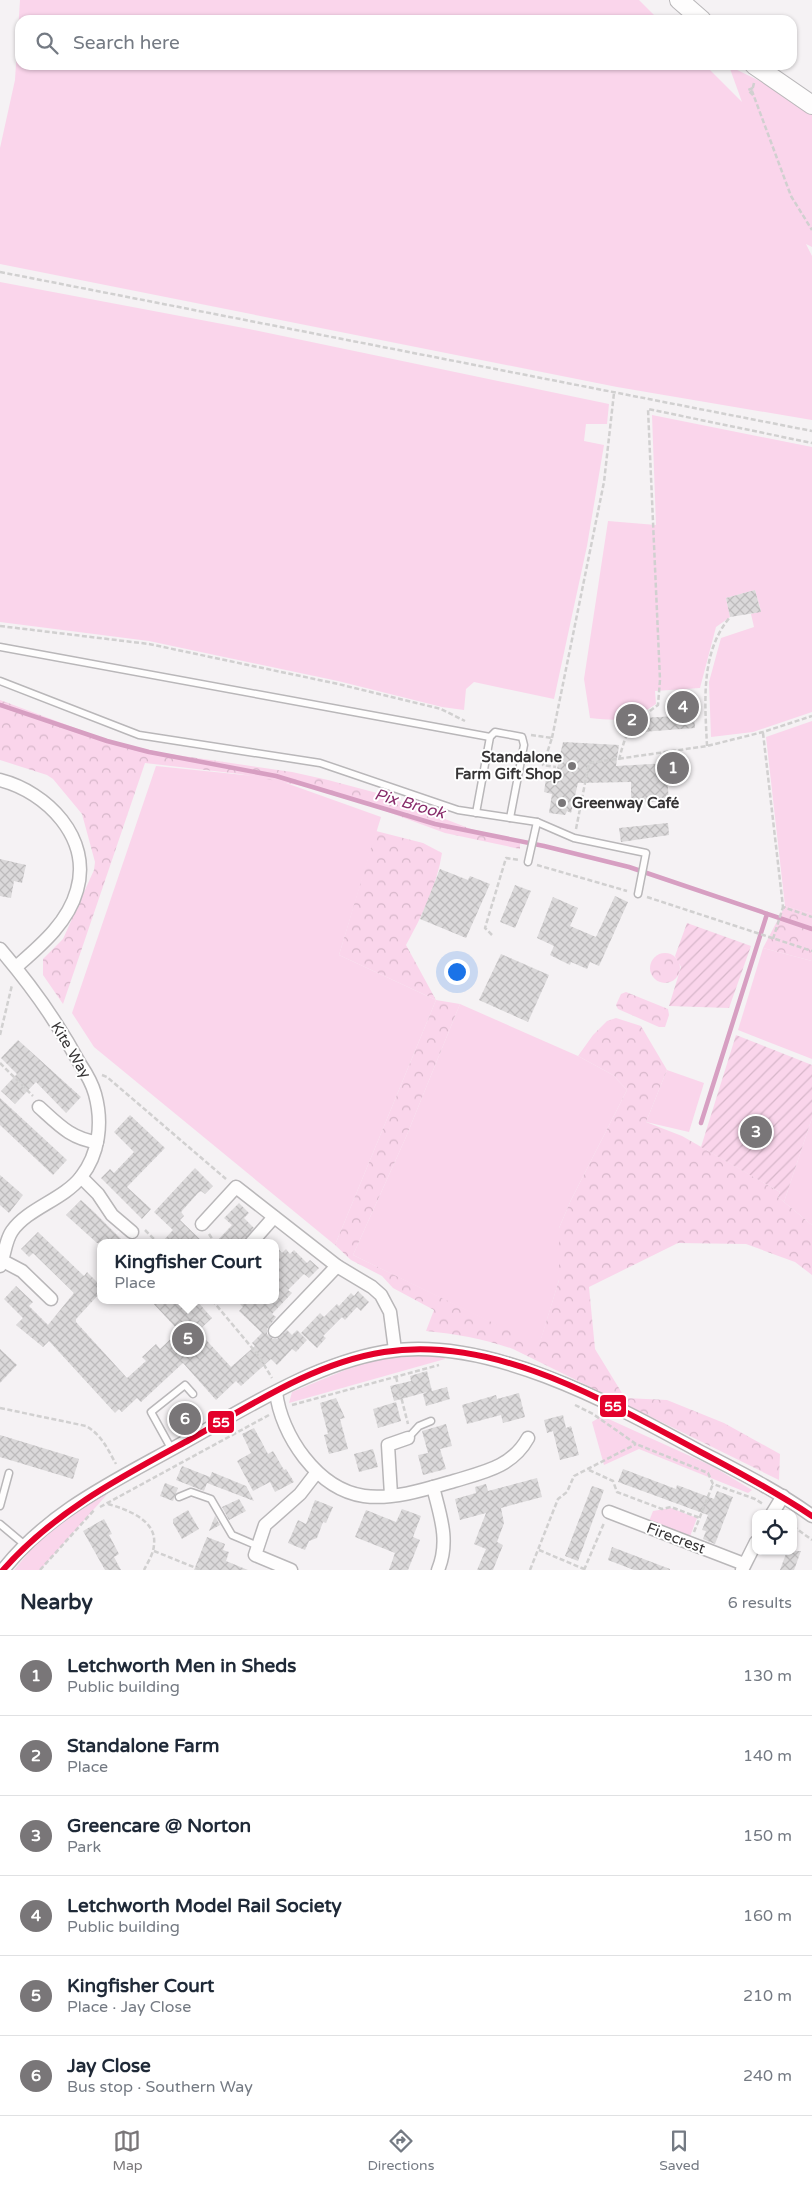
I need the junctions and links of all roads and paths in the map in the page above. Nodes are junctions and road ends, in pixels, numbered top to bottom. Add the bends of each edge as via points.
1 (679, 0) edge
2 (696, 15) edge
3 (755, 70) edge
4 (760, 70) edge
5 (812, 105) edge
6 (812, 230) edge
7 (0, 272) edge
8 (614, 393) junction
9 (812, 431) edge
10 (812, 443) edge
11 (730, 617) dead end
12 (0, 626) edge
13 (0, 647) edge
14 (0, 681) edge
15 (812, 716) edge
16 (468, 722) dead end
17 (763, 732) junction
18 (526, 734) dead end
19 (490, 737) junction
20 (552, 738) junction
21 (707, 746) junction
22 (619, 760) junction
23 (556, 767) dead end
24 (0, 780) edge
25 (476, 813) junction
26 (510, 818) junction
27 (537, 822) junction
28 (574, 838) junction
29 (528, 862) junction
30 (638, 894) junction
31 (783, 907) junction
32 (812, 916) edge
33 (492, 935) dead end
34 (773, 939) junction
35 (0, 948) edge
36 (812, 951) edge
37 (16, 967) junction
38 (0, 1035) edge
39 (0, 1063) edge
40 (84, 1070) junction
41 (39, 1107) joint
42 (97, 1142) junction
43 (81, 1177) junction
44 (236, 1187) junction
45 (274, 1217) junction
46 (202, 1224) dead end
47 (5, 1229) edge
48 (132, 1232) dead end
49 (255, 1239) edge
50 (1, 1263) edge
51 (337, 1266) junction
52 (51, 1299) dead end
53 (215, 1304) edge
54 (275, 1331) dead end
55 (396, 1350) junction
56 (396, 1377) dead end
57 (276, 1392) junction
58 (193, 1394) dead end
59 (0, 1408) edge
60 (431, 1421) dead end
61 (410, 1437) junction
62 (528, 1438) dead end
63 (636, 1444) dead end
64 (172, 1450) junction
65 (589, 1470) junction
66 (317, 1472) junction
67 (9, 1473) dead end
68 (123, 1477) junction
69 (713, 1484) dead end
70 (433, 1487) junction
71 (617, 1492) junction
72 (178, 1496) dead end
73 (391, 1496) junction
74 (783, 1496) junction
75 (106, 1504) dead end
76 (0, 1506) edge
77 (774, 1510) edge
78 (609, 1512) junction
79 (812, 1516) edge
80 (700, 1518) junction
81 (0, 1524) edge
82 (797, 1529) edge
83 (812, 1540) edge
84 (690, 1543) junction
85 (24, 1545) junction
86 (256, 1550) junction
87 (538, 1550) junction
88 (752, 1550) edge
89 (153, 1551) junction
90 (743, 1567) edge
91 (3, 1570) edge
92 (144, 1570) edge
93 (201, 1570) edge
94 (291, 1570) edge
95 (438, 1570) edge
96 (530, 1570) edge
97 (584, 1570) edge

1 - 2 street
3 - 6 path via 753,95 791,196
4 - 5 street
7 - 8 path
8 - 9 path
8 - 20 path via 604,482
10 - 22 path via 648,409 660,680 658,705 634,723 625,735
11 - 21 path via 718,631 705,681
12 - 16 path via 149,644 413,702 441,709
13 - 19 lane
14 - 25 lane via 139,736 320,763 458,810
15 - 17 path
17 - 21 path
17 - 31 path
18 - 20 path
19 - 25 lane
19 - 26 lane via 496,732 522,737 524,745
20 - 23 path via 543,765
21 - 22 path
22 - 28 path via 589,763
24 - 37 street via 28,790 59,814 75,845 80,878 65,917 48,939
25 - 26 lane
26 - 27 lane
27 - 28 lane
27 - 29 lane
28 - 30 lane via 646,853
29 - 30 path
29 - 33 path via 506,858 485,928
30 - 34 path
31 - 32 path
31 - 34 path
34 - 36 path
35 - 37 street, Kite Way
37 - 38 path
37 - 40 street, Kite Way
39 - 41 path via 30,1092
40 - 42 street, Kite Way via 98,1107
40 - 44 path via 107,1077
41 - 42 street via 68,1133 82,1140
42 - 43 street, Kite Way
43 - 47 street, Kite Way via 65,1193
43 - 48 street via 112,1215
44 - 45 street
44 - 46 street
45 - 49 street
45 - 51 street
47 - 50 street, Kite Way
50 - 52 street, Kite Way via 17,1267
51 - 54 street
51 - 55 street via 381,1295 390,1312
53 - 57 path via 258,1355 272,1376
55 - 57 street via 334,1366
55 - 74 street via 443,1350 526,1369 640,1419
56 - 61 path
57 - 64 street
57 - 66 street via 278,1410 290,1436
58 - 64 lane via 184,1385 151,1412
59 - 68 path via 95,1431
60 - 61 lane via 419,1426
61 - 73 street via 388,1445
62 - 70 street via 518,1454 503,1465
63 - 65 path
64 - 68 street
65 - 71 path via 613,1481
65 - 87 path via 574,1476 567,1492 558,1499
66 - 73 street via 331,1483 355,1494
66 - 86 street via 300,1494 265,1525
67 - 76 lane
68 - 85 street via 58,1516
69 - 80 path
70 - 73 street
70 - 95 street via 444,1536
71 - 78 path
71 - 80 path via 662,1509 671,1506
72 - 86 lane via 191,1492 211,1499 232,1535
74 - 77 street
74 - 79 street
75 - 89 path via 123,1508 152,1529
78 - 84 street, Firecrest
78 - 97 path
80 - 84 path
81 - 85 lane
82 - 83 path
84 - 90 street, Firecrest
85 - 91 street
86 - 94 street
87 - 96 path
87 - 97 path
88 - 90 street, Firecrest
89 - 92 path
89 - 93 path

